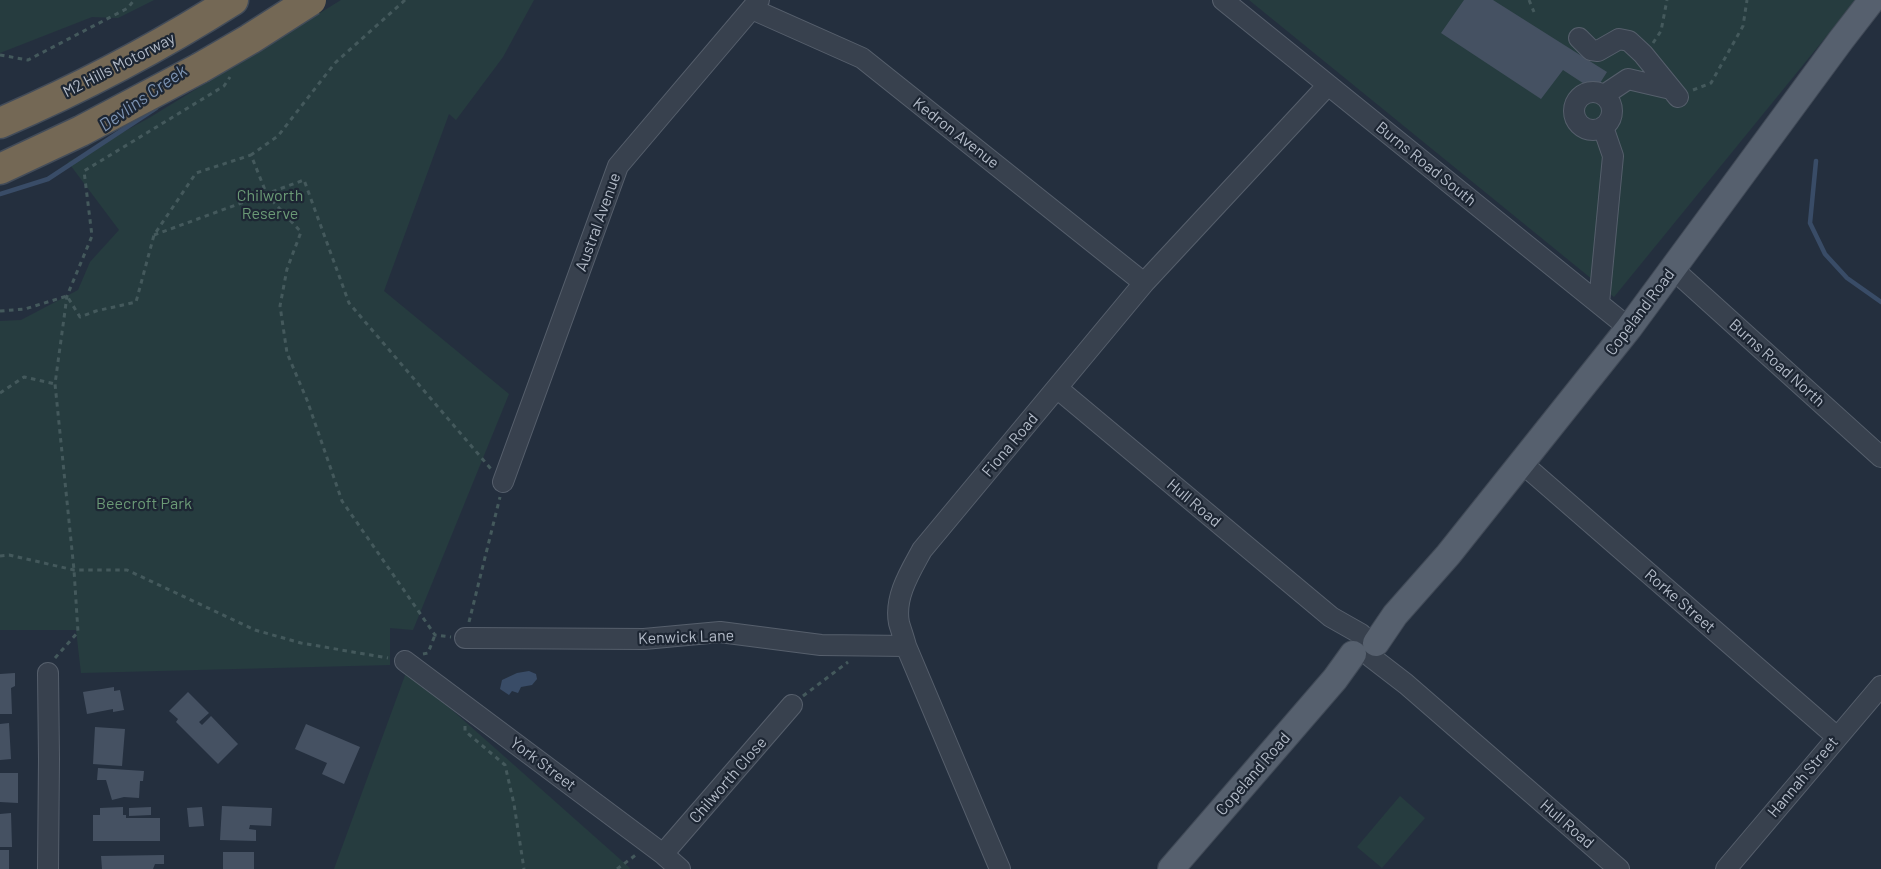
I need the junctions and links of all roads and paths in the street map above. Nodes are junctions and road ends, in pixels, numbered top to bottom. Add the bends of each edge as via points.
1 (134, 0) edge
2 (233, 0) edge
3 (311, 0) edge
4 (405, 0) edge
5 (1223, 0) edge
6 (1529, 0) edge
7 (1667, 0) edge
8 (1747, 0) edge
9 (1872, 0) edge
10 (755, 4) edge
11 (1534, 12) dead end
12 (1579, 38) dead end
13 (1636, 48) junction
14 (0, 55) edge
15 (236, 68) dead end
16 (1629, 79) junction
17 (1328, 84) junction
18 (1675, 93) junction
19 (1604, 95) junction
20 (0, 123) edge
21 (1603, 127) junction
22 (251, 156) junction
23 (0, 169) edge
24 (267, 195) junction
25 (154, 235) junction
26 (1673, 269) junction
27 (1144, 283) junction
28 (67, 296) junction
29 (1599, 303) junction
30 (0, 311) edge
31 (1629, 328) junction
32 (55, 384) junction
33 (1057, 388) junction
34 (0, 393) edge
35 (1881, 458) edge
36 (1522, 464) junction
37 (503, 482) junction
38 (0, 556) edge
39 (74, 570) junction
40 (465, 638) joint
41 (906, 646) junction
42 (1364, 647) junction
43 (858, 659) dead end
44 (405, 661) junction
45 (50, 667) joint
46 (1881, 686) edge
47 (463, 704) junction
48 (792, 705) joint
49 (1837, 737) junction
50 (656, 849) junction
51 (48, 869) edge
52 (524, 869) edge
53 (617, 869) edge
54 (680, 869) edge
55 (1000, 869) edge
56 (1171, 869) edge
57 (1619, 869) edge
58 (1726, 869) edge

1 - 14 path via 128,8 27,60
2 - 20 highway, M2 Hills Motorway via 97,78
3 - 23 highway, bridge via 200,68
4 - 22 path via 335,63 278,136
5 - 17 street, Burns Road South
6 - 11 path
7 - 13 path via 1658,38
8 - 18 path via 1743,26 1711,83
9 - 26 main road, Copeland Road
10 - 27 street, Kedron Avenue via 862,58
10 - 37 street, Austral Avenue via 618,166
12 - 13 street via 1591,50 1598,51 1619,39
13 - 16 street
13 - 18 street
15 - 28 path via 224,86 84,171 92,236
16 - 18 street
16 - 19 street
17 - 27 street, Fiona Road
17 - 29 street, Burns Road South
19 - 21 street via 1612,111
19 - 21 street via 1586,94 1575,107 1580,124 1591,129
21 - 29 street via 1613,156
22 - 24 path
22 - 25 path via 196,173
24 - 25 path
24 - 37 path via 304,180 349,303
24 - 44 path via 302,232 286,268 280,306 287,353 308,400 342,501 435,635 428,653
25 - 28 path via 136,302 80,317
26 - 31 main road, Copeland Road
26 - 35 street, Burns Road North
27 - 33 street, Fiona Road
28 - 30 path via 24,309
28 - 32 path
29 - 31 street, Burns Road South
31 - 36 main road, Copeland Road
32 - 34 path via 24,377
32 - 39 path
33 - 41 street, Fiona Road via 922,550 900,595 898,621
33 - 42 street, Hull Road
36 - 42 main road, Copeland Road via 1448,555
36 - 49 street, Rorke Street
37 - 40 path
38 - 39 path
39 - 44 path via 127,570 255,630 301,643
39 - 45 path via 78,632
40 - 41 street, Kenwick Lane via 644,639 720,632 820,645
41 - 55 street, Fiona Road
42 - 56 main road, Copeland Road
42 - 57 street, Hull Road
43 - 48 path via 848,662
44 - 47 street, York Street
45 - 51 street
46 - 49 street, Hannah Street
47 - 50 street, York Street
47 - 52 path via 465,731 505,765
48 - 50 street, Chilworth Close
49 - 58 street, Hannah Street
50 - 53 path
50 - 54 street, York Street

